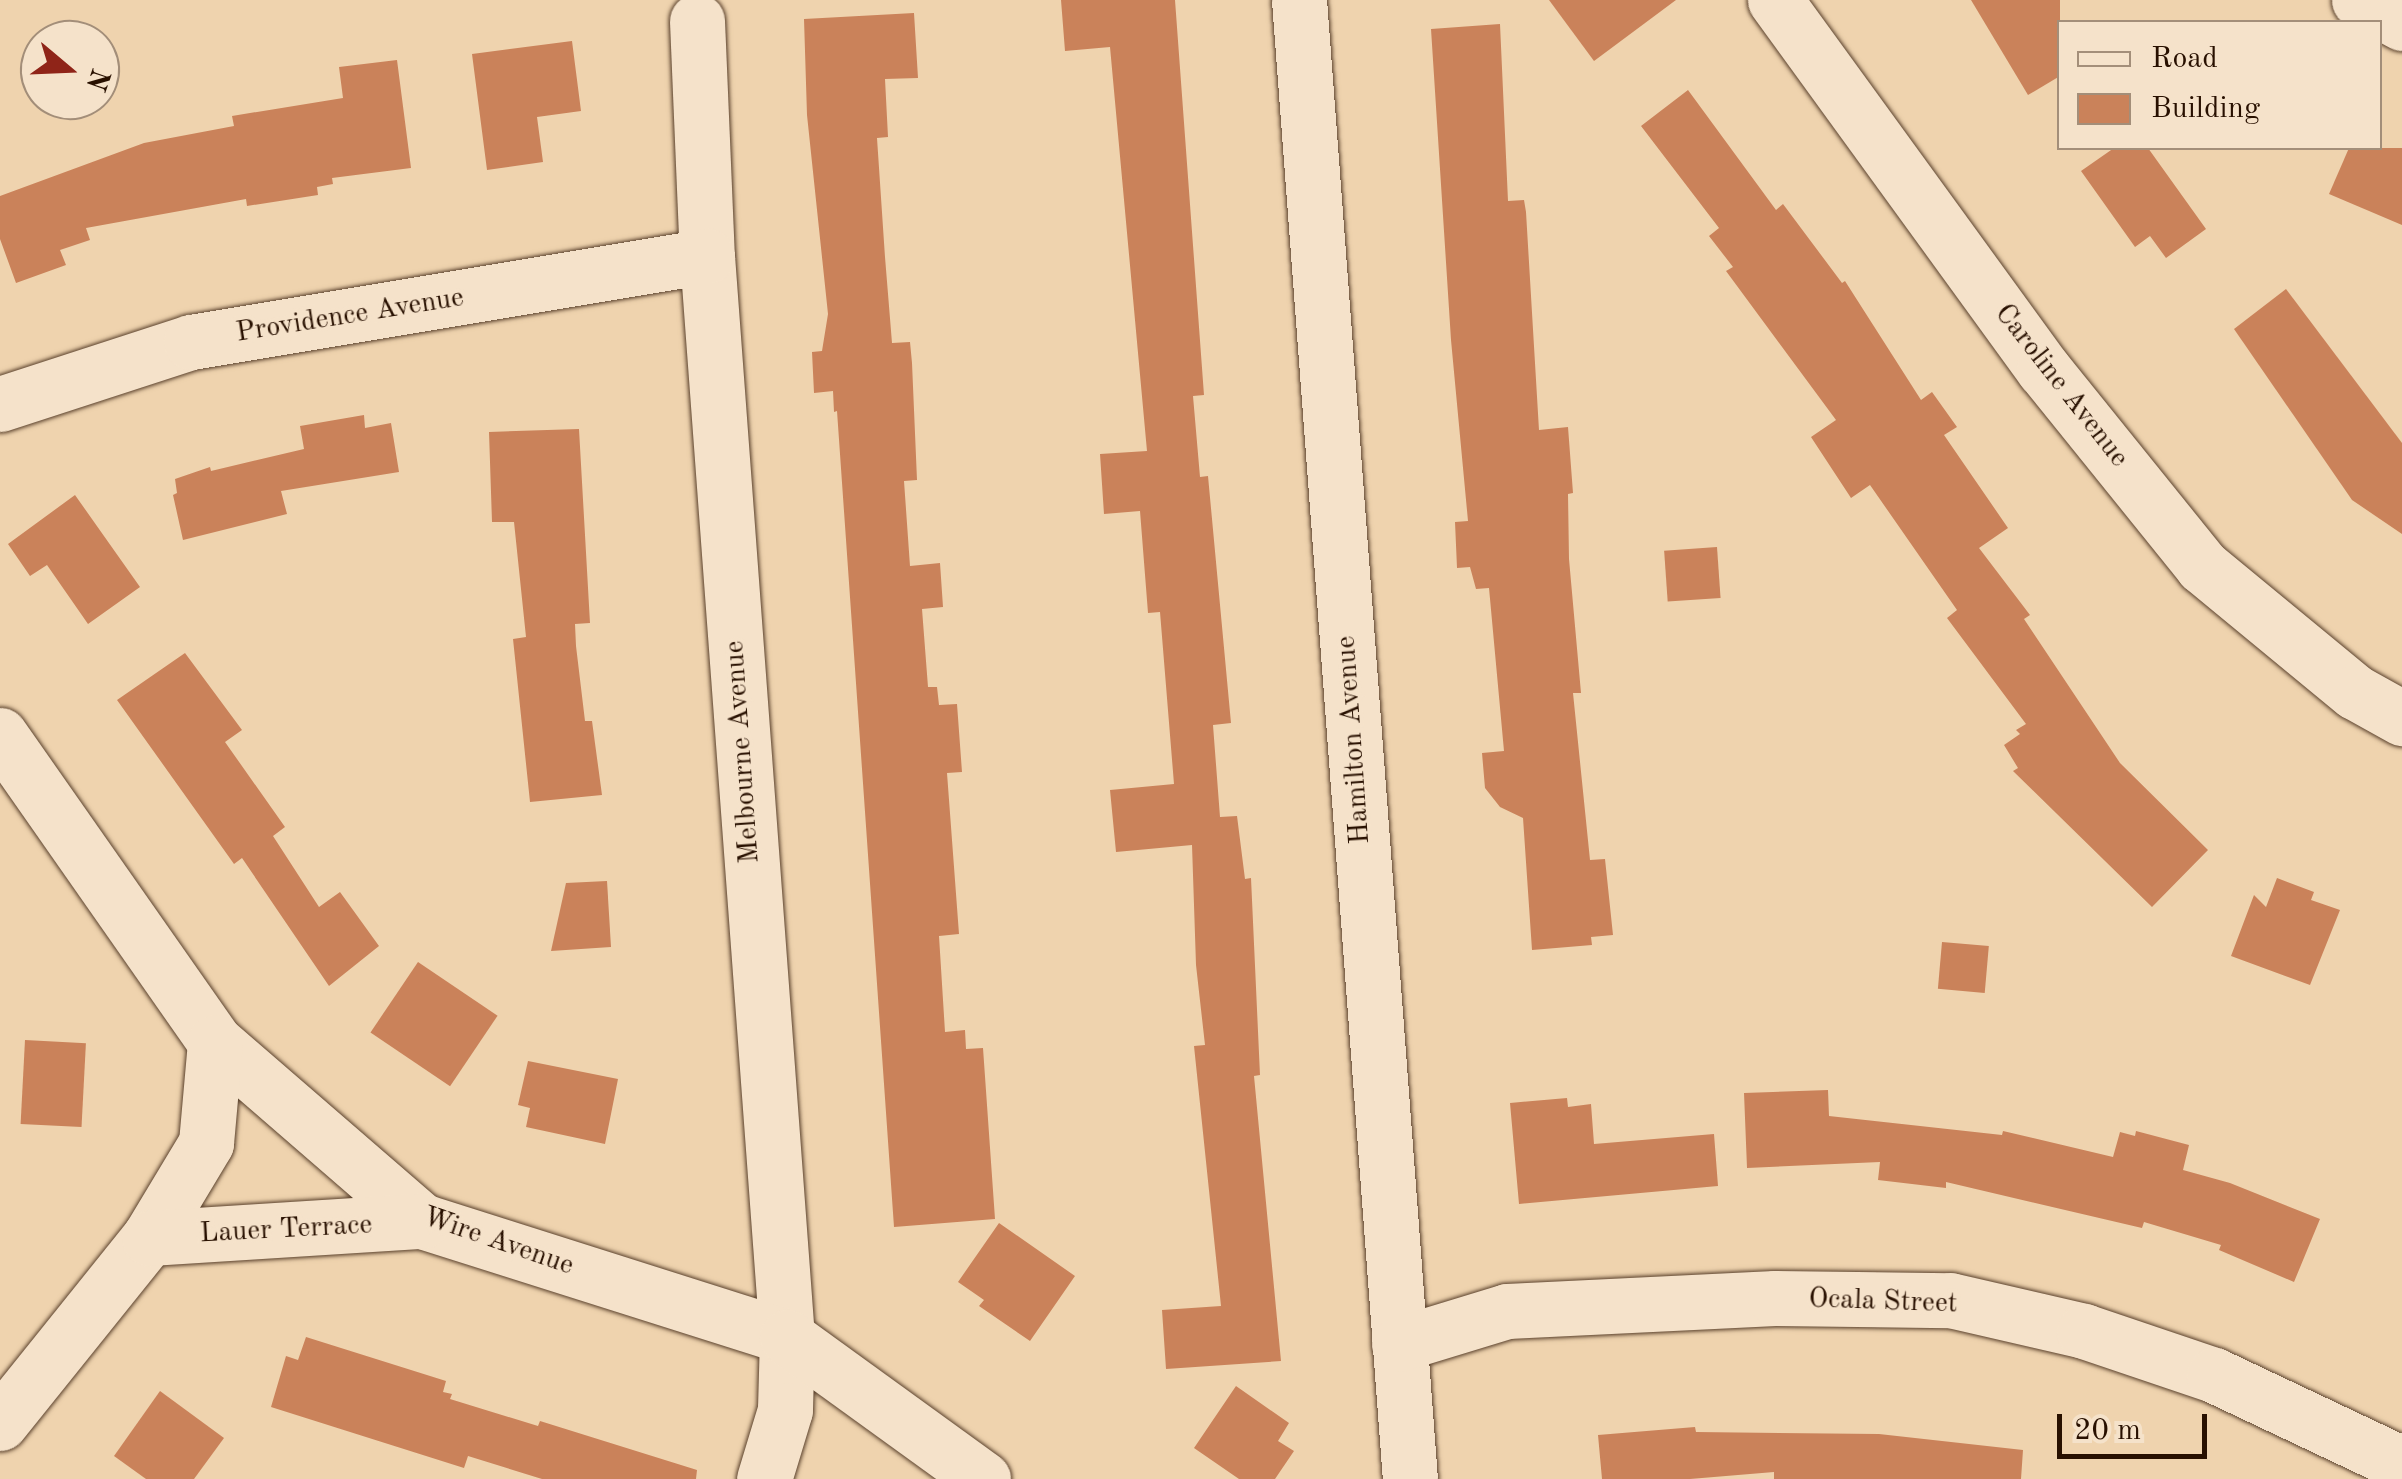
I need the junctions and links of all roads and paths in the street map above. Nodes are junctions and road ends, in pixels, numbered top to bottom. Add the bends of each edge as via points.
1 (1299, 0) edge
2 (1775, 0) edge
3 (2359, 0) edge
4 (697, 21) dead end
5 (2402, 23) edge
6 (707, 256) junction
7 (0, 404) edge
8 (2402, 718) edge
9 (0, 735) edge
10 (215, 1042) junction
11 (422, 1222) junction
12 (149, 1238) junction
13 (786, 1336) junction
14 (1400, 1344) junction
15 (0, 1422) edge
16 (2402, 1464) edge
17 (764, 1479) edge
18 (983, 1479) edge
19 (1410, 1479) edge

1 - 14 street, Hamilton Avenue
2 - 8 street, Caroline Avenue via 2044,370 2202,566 2354,692
3 - 5 street
4 - 6 street, Melbourne Avenue
6 - 7 street, Providence Avenue via 192,342
6 - 13 street, Melbourne Avenue
9 - 10 street, Wire Avenue
10 - 11 street, Wire Avenue
10 - 12 street, Lauer Terrace via 206,1143
11 - 12 street, Lauer Terrace
11 - 13 street, Wire Avenue
12 - 15 street, Lauer Terrace
13 - 17 street, Melbourne Avenue via 785,1410
13 - 18 street, Wire Avenue
14 - 16 street, Ocala Street via 1507,1311 1775,1298 1950,1300 2084,1331 2214,1375
14 - 19 street, Hamilton Avenue

